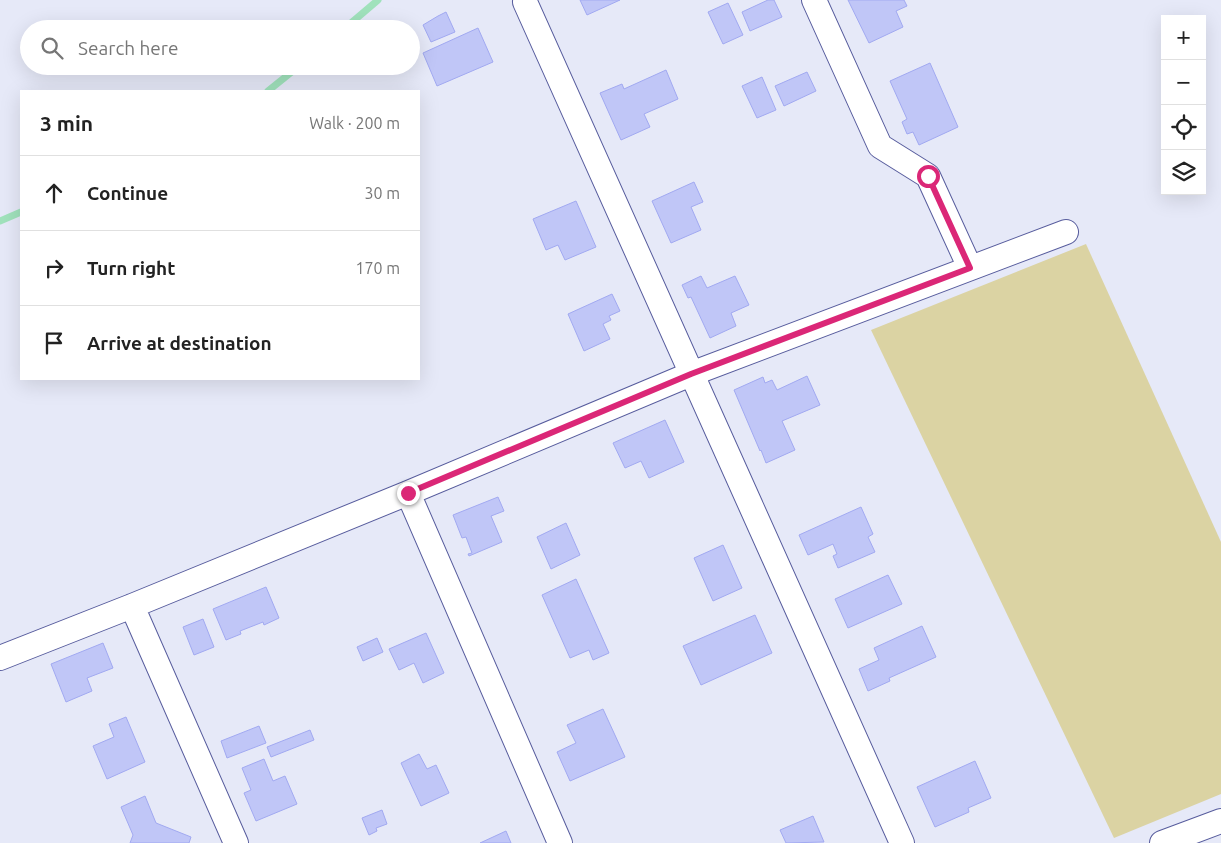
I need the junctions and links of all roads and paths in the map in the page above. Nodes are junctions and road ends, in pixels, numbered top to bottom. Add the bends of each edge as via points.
1 (814, 0) edge
2 (525, 2) dead end
3 (1066, 232) dead end
4 (970, 268) junction
5 (691, 374) junction
6 (408, 493) junction
7 (132, 606) junction
8 (0, 658) edge
9 (1221, 820) edge
10 (236, 843) edge
11 (560, 843) edge
12 (902, 843) edge
13 (1162, 843) edge

1 - 4 street via 880,146 928,176
2 - 5 street
3 - 4 street
4 - 5 street
5 - 6 street
5 - 12 street
6 - 7 street
6 - 11 street
7 - 8 street
7 - 10 street
9 - 13 street

